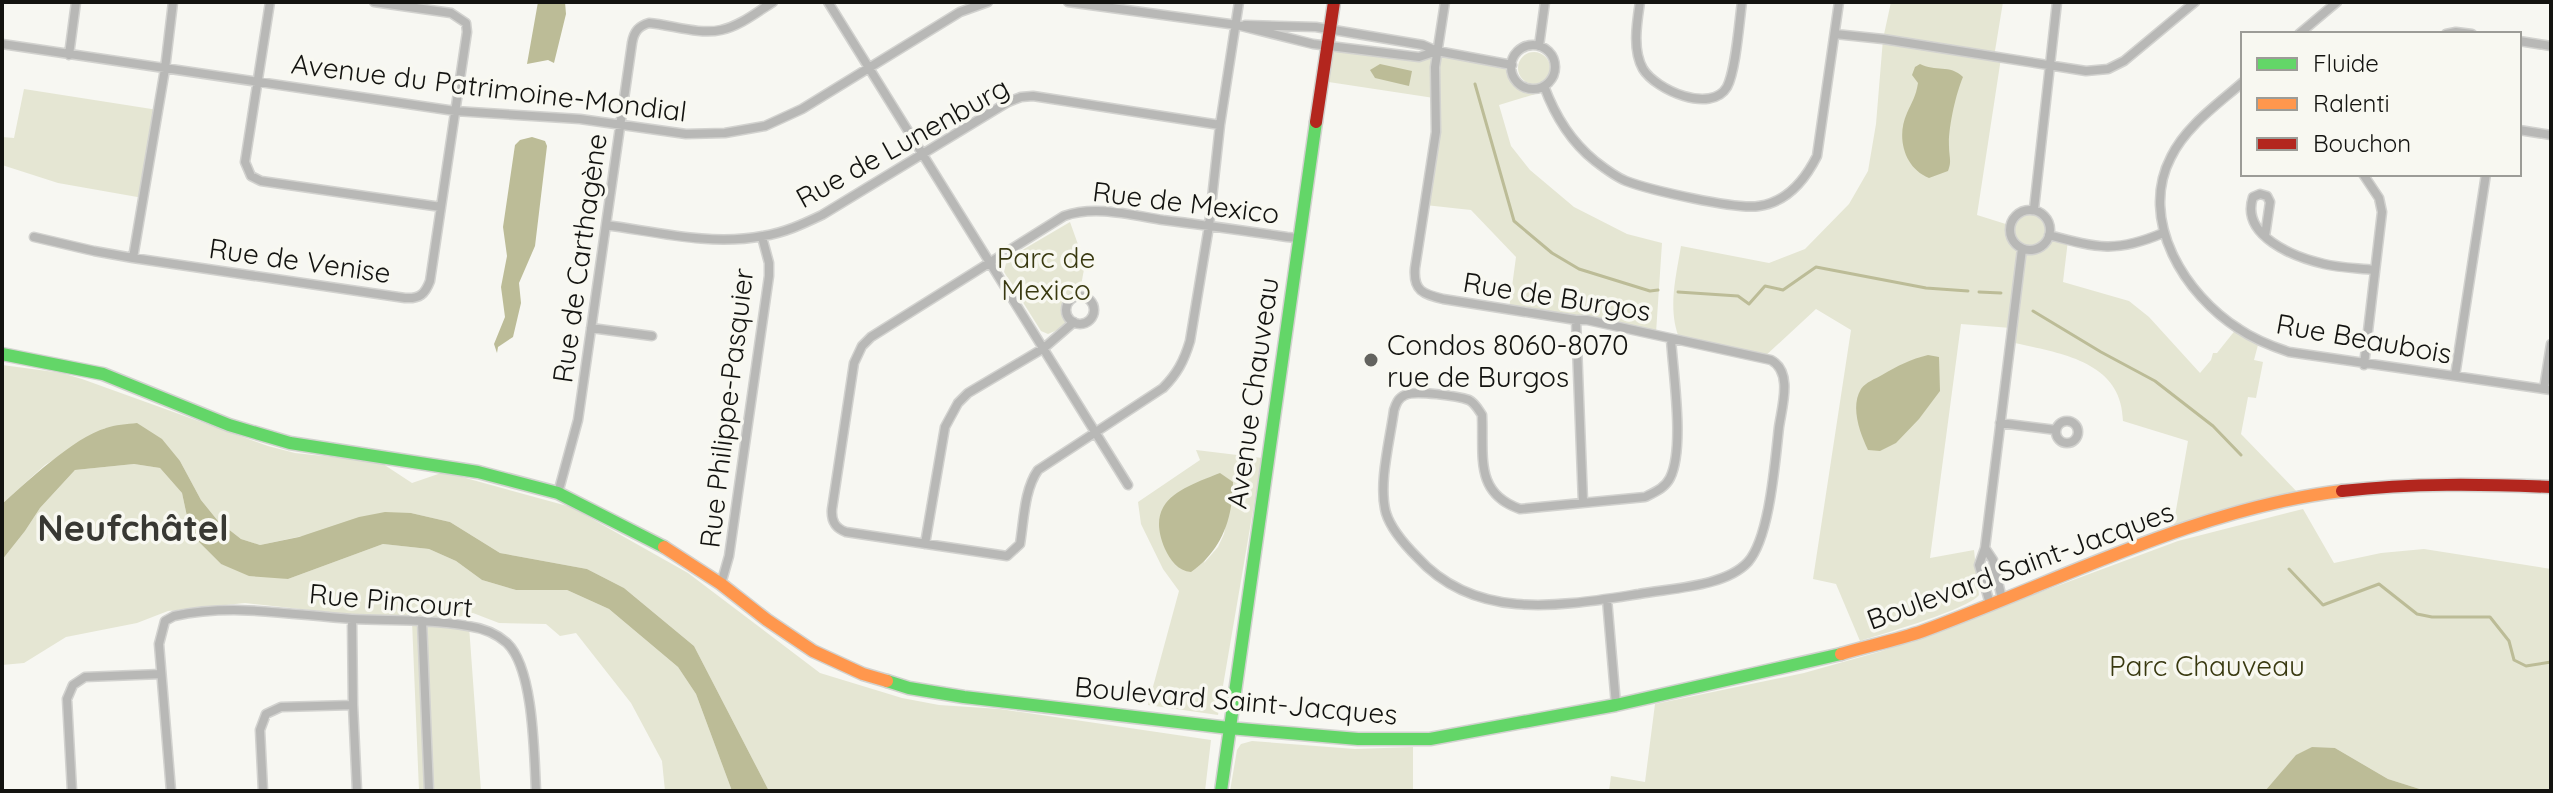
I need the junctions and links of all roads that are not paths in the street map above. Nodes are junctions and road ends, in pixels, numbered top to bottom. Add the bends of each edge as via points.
1 (76, 2) edge
2 (173, 2) edge
3 (270, 2) edge
4 (374, 2) edge
5 (773, 2) edge
6 (828, 2) edge
7 (988, 2) edge
8 (1068, 2) edge
9 (1239, 2) edge
10 (1334, 2) edge
11 (1445, 2) edge
12 (1545, 2) edge
13 (1640, 2) edge
14 (1742, 2) edge
15 (1839, 2) edge
16 (2057, 2) edge
17 (2195, 2) edge
18 (2337, 2) edge
19 (1237, 25) junction
20 (1331, 29) junction
21 (2301, 32) edge
22 (1835, 34) junction
23 (2521, 41) edge
24 (2, 44) edge
25 (1328, 46) junction
26 (1438, 46) junction
27 (1539, 46) junction
28 (2551, 46) edge
29 (69, 55) junction
30 (1512, 65) junction
31 (2049, 65) junction
32 (869, 68) junction
33 (165, 69) junction
34 (257, 81) junction
35 (2241, 84) edge
36 (1544, 86) junction
37 (455, 111) junction
38 (619, 125) junction
39 (1220, 125) junction
40 (2521, 130) edge
41 (2551, 135) edge
42 (923, 155) junction
43 (2364, 176) edge
44 (2486, 176) edge
45 (441, 207) junction
46 (2034, 209) junction
47 (606, 225) junction
48 (1209, 226) junction
49 (2163, 233) junction
50 (2049, 235) junction
51 (2265, 236) junction
52 (34, 237) dead end
53 (762, 237) junction
54 (1298, 238) junction
55 (2022, 249) junction
56 (133, 258) junction
57 (991, 261) junction
58 (2375, 270) junction
59 (1576, 320) junction
60 (1074, 322) dead end
61 (591, 328) junction
62 (652, 336) dead end
63 (1671, 339) junction
64 (2551, 344) edge
65 (1044, 348) junction
66 (2, 354) edge
67 (2364, 365) junction
68 (2455, 376) junction
69 (2548, 390) edge
70 (2000, 423) junction
71 (2056, 430) dead end
72 (1094, 431) junction
73 (1128, 485) dead end
74 (2551, 487) edge
75 (558, 493) junction
76 (1583, 502) junction
77 (925, 544) junction
78 (1985, 548) junction
79 (721, 584) junction
80 (1607, 599) junction
81 (1996, 601) junction
82 (352, 619) junction
83 (422, 621) junction
84 (161, 674) junction
85 (353, 705) junction
86 (1616, 705) junction
87 (1229, 728) junction
88 (72, 791) edge
89 (171, 791) edge
90 (263, 791) edge
91 (357, 791) edge
92 (429, 791) edge
93 (536, 791) edge
94 (1221, 791) edge

1 - 29 street
2 - 33 street
3 - 34 street
4 - 37 street, Rue de Venise via 451,13 466,23
5 - 38 street, Rue de Carthagène via 720,30 641,25 632,43
6 - 32 street
7 - 32 street, Avenue du Patrimoine-Mondial via 960,12
8 - 19 street
9 - 19 street
10 - 20 street, Avenue Chauveau
11 - 26 street
12 - 27 street
13 - 14 street via 1637,47 1644,71 1675,94 1710,100 1729,84
15 - 22 street
16 - 31 street
17 - 31 street via 2108,69
18 - 21 street
19 - 20 street
19 - 25 street
19 - 39 street
20 - 25 street, Avenue Chauveau
20 - 26 street
22 - 31 street
22 - 36 street via 1817,156 1794,189 1758,206 1734,206 1623,180 1578,146 1553,110
23 - 28 street
24 - 29 street, Avenue du Patrimoine-Mondial
25 - 26 street via 1419,57
25 - 54 street, Avenue Chauveau
26 - 30 street
26 - 59 street, Rue de Burgos via 1436,132 1416,286 1423,294 1443,299
27 - 30 street via 1520,50
27 - 36 street via 1555,66
29 - 33 street, Avenue du Patrimoine-Mondial
30 - 36 street via 1523,86
31 - 46 street
32 - 38 street, Avenue du Patrimoine-Mondial via 765,126 686,134
32 - 42 street
33 - 34 street, Avenue du Patrimoine-Mondial
33 - 56 street
34 - 37 street, Avenue du Patrimoine-Mondial
34 - 45 street via 245,162 251,176
35 - 49 street, Rue Beaubois via 2187,133 2171,156 2160,205
37 - 38 street, Avenue du Patrimoine-Mondial
37 - 45 street, Rue de Venise
38 - 47 street, Rue de Carthagène
39 - 42 street, Rue de Lunenburg via 1021,97
39 - 48 street
40 - 41 street
42 - 53 street, Rue de Lunenburg via 822,215
42 - 57 street
43 - 58 street via 2382,212
44 - 68 street
45 - 56 street, Rue de Venise via 430,281 415,299
46 - 50 street via 2050,224
46 - 55 street via 2017,214 2010,225 2011,237
47 - 53 street, Rue de Lunenburg via 718,240
47 - 61 street, Rue de Carthagène
48 - 54 street, Rue de Mexico
48 - 57 street, Rue de Mexico via 1077,211
48 - 72 street via 1190,341 1176,375
49 - 50 street via 2136,245 2108,248
49 - 67 street, Rue Beaubois via 2200,297 2237,328 2289,352
50 - 55 street via 2041,247
51 - 51 street via 2270,202 2260,194 2253,197 2251,216
51 - 58 street via 2286,251 2324,264
52 - 56 street, Rue de Venise
53 - 79 street, Rue Philippe-Pasquier via 769,276
54 - 87 street, Avenue Chauveau
55 - 70 street
57 - 65 street
57 - 77 street, Rue de Mexico via 871,337 854,363 832,517 839,530
58 - 67 street
59 - 63 street, Rue de Burgos
59 - 76 street
60 - 65 street
61 - 62 street
61 - 75 street, Rue de Carthagène via 578,420
63 - 76 street via 1677,422 1676,461 1669,481 1645,497
63 - 80 street, Rue de Burgos via 1771,360 1785,378 1760,543 1747,563 1724,579
64 - 69 street
65 - 72 street
65 - 77 street via 968,393 950,415 941,440
66 - 75 street, Boulevard Saint-Jacques via 103,374 229,425 290,443 478,472
67 - 68 street, Rue Beaubois
68 - 69 street, Rue Beaubois
70 - 71 street
70 - 78 street
72 - 73 street
72 - 77 street, Rue de Mexico via 1045,463 1032,478 1020,544 1013,553 1000,556
74 - 81 street, Boulevard Saint-Jacques via 2395,485 2301,496 2172,533
75 - 79 street, Boulevard Saint-Jacques via 658,543
76 - 80 street, Rue de Burgos via 1520,509 1504,504 1486,481 1477,406 1418,392 1398,400 1384,485 1386,513 1425,566 1442,582 1478,598 1524,606
78 - 81 street via 1993,560
78 - 81 street via 1979,565
79 - 87 street, Boulevard Saint-Jacques via 813,651 909,688
80 - 86 street
81 - 86 street, Boulevard Saint-Jacques via 1920,632
82 - 83 street, Rue Pincourt
82 - 84 street, Rue Pincourt via 241,609 186,613 165,621 159,644
82 - 85 street
83 - 92 street
83 - 93 street, Rue Pincourt via 491,632 519,660 531,710
84 - 88 street via 85,677 73,685 67,699
84 - 89 street
85 - 90 street via 281,707 266,714 260,730
85 - 91 street
86 - 87 street, Boulevard Saint-Jacques via 1430,739
87 - 94 street, Avenue Chauveau

